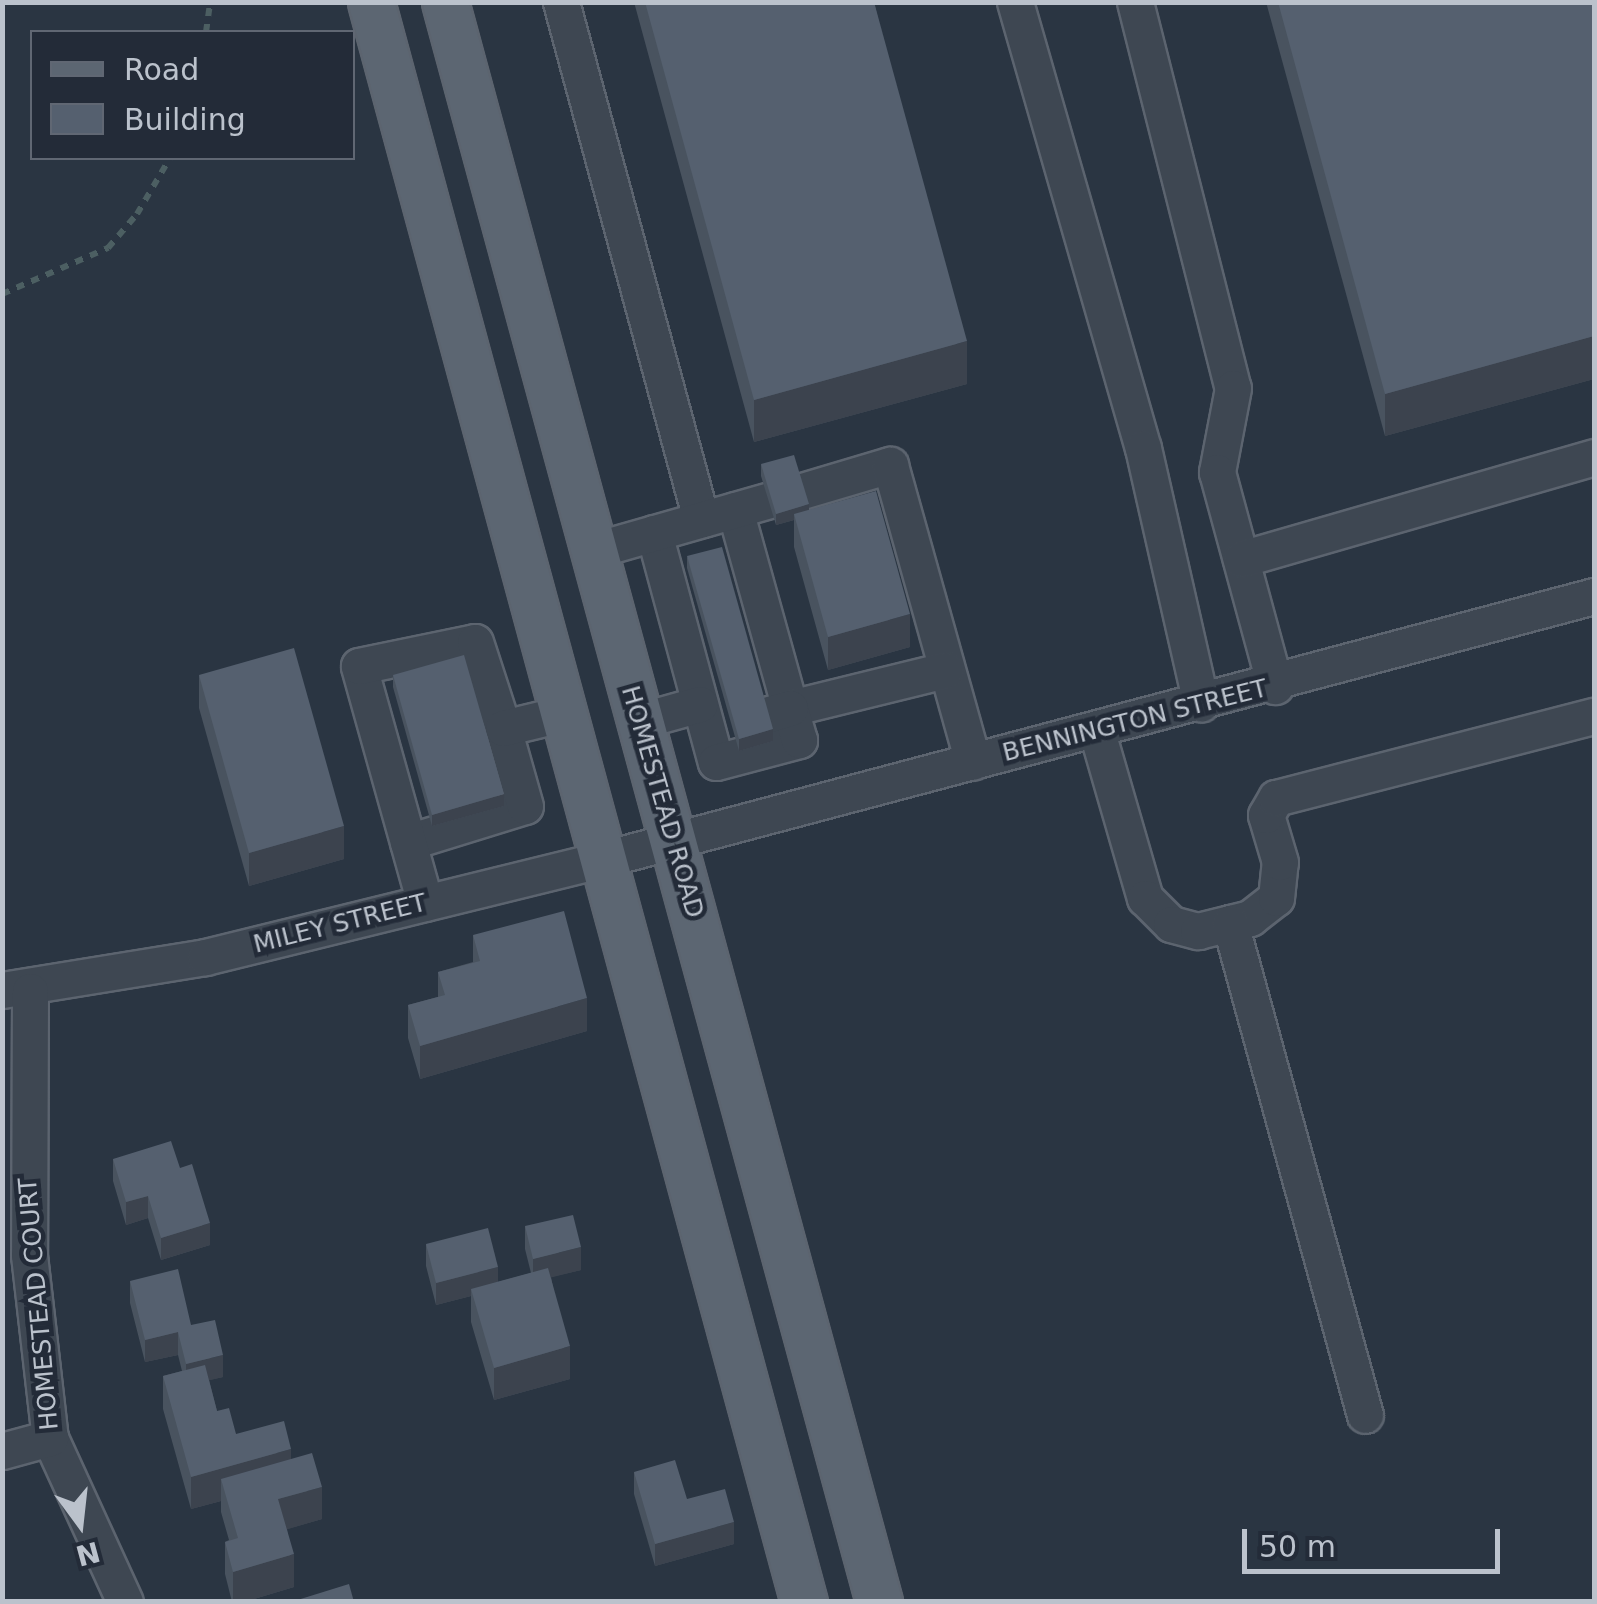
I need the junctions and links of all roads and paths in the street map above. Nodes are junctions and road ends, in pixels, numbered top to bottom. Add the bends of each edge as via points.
1 (210, 2) edge
2 (370, 2) edge
3 (445, 2) edge
4 (561, 2) edge
5 (1015, 2) edge
6 (1134, 2) edge
7 (206, 30) edge
8 (169, 160) edge
9 (2, 294) edge
10 (1594, 457) edge
11 (735, 510) junction
12 (701, 520) junction
13 (654, 533) junction
14 (591, 551) junction
15 (1241, 558) junction
16 (1594, 596) edge
17 (946, 670) junction
18 (1275, 686) junction
19 (1201, 704) junction
20 (711, 706) junction
21 (778, 712) junction
22 (562, 714) junction
23 (1594, 716) edge
24 (640, 722) junction
25 (503, 728) junction
26 (1097, 732) junction
27 (973, 762) junction
28 (674, 840) junction
29 (408, 842) junction
30 (604, 860) junction
31 (425, 904) junction
32 (1230, 924) junction
33 (16, 991) edge
34 (1365, 1414) dead end
35 (50, 1438) junction
36 (2, 1452) edge
37 (125, 1602) edge
38 (804, 1602) edge
39 (879, 1602) edge

1 - 7 path
2 - 22 main road
3 - 14 main road, HOMESTEAD ROAD
4 - 12 street
5 - 19 street via 1143,448
6 - 15 street via 1233,388 1217,472
8 - 9 path via 108,248
10 - 15 street
11 - 12 street
11 - 17 street via 890,464
11 - 21 street via 744,590
12 - 13 street
13 - 14 street
13 - 20 street via 686,606
14 - 24 main road, HOMESTEAD ROAD
15 - 18 street
16 - 18 street, BENNINGTON STREET
17 - 21 street
17 - 27 street
18 - 19 street, BENNINGTON STREET
19 - 26 street, BENNINGTON STREET
20 - 21 street via 716,762 798,740
20 - 24 street
22 - 25 street
22 - 30 main road
23 - 32 street via 1276,798 1266,816 1280,862 1276,898
24 - 28 main road, HOMESTEAD ROAD
25 - 29 street via 524,806
25 - 29 street via 476,642 359,666
26 - 27 street, BENNINGTON STREET
26 - 32 street via 1145,898 1171,924 1198,931
27 - 28 street, BENNINGTON STREET
28 - 30 street, MILEY STREET
28 - 39 main road, HOMESTEAD ROAD
29 - 31 street
30 - 31 street, MILEY STREET
30 - 38 main road
31 - 33 street, MILEY STREET via 205,958
32 - 34 street
33 - 35 street, HOMESTEAD COURT via 30,1254
35 - 36 street
35 - 37 street, HOMESTEAD COURT

